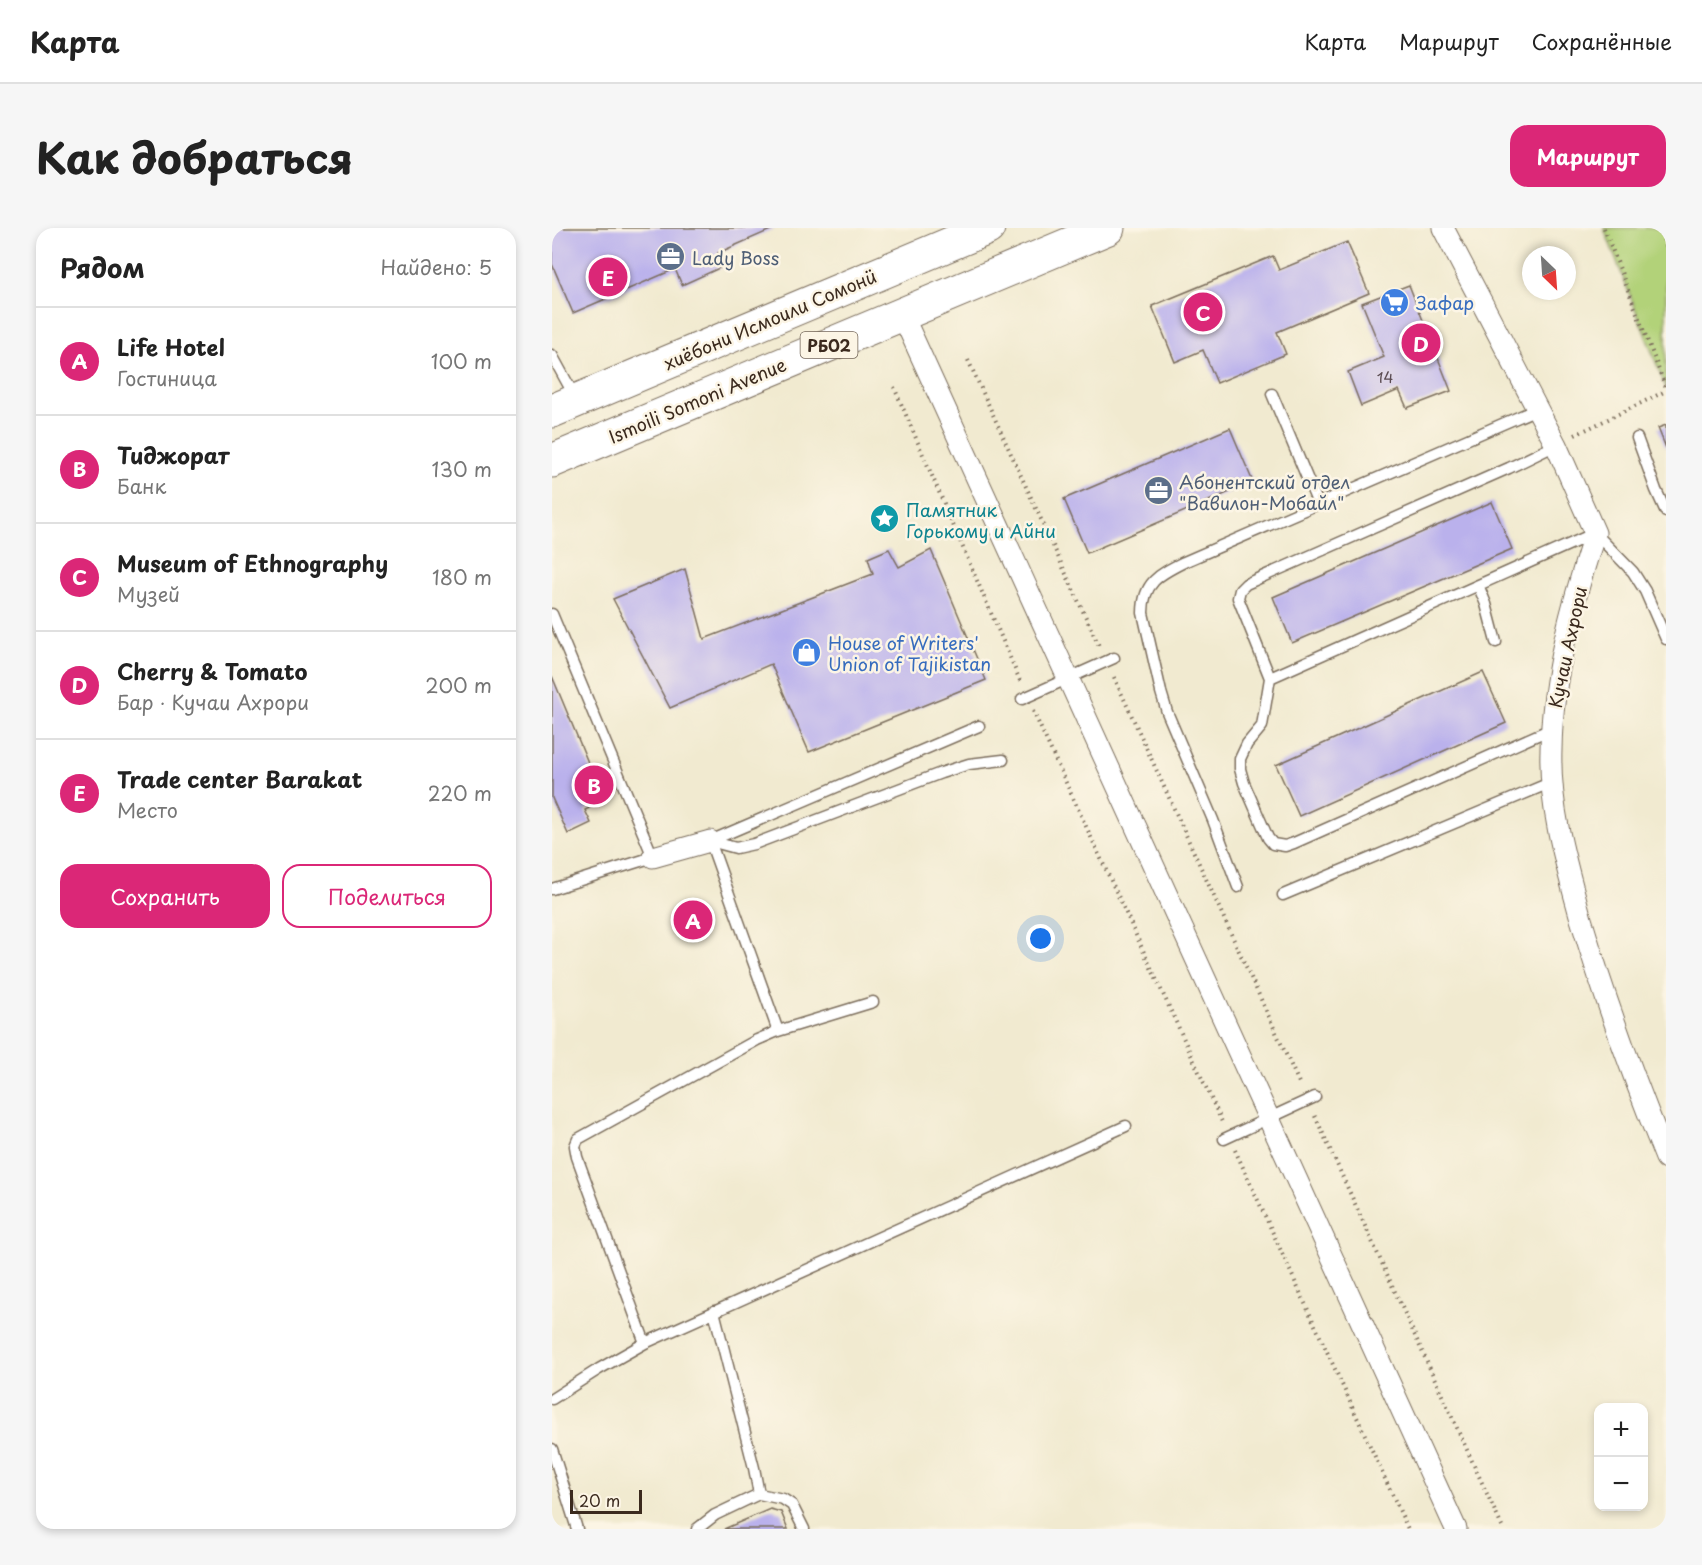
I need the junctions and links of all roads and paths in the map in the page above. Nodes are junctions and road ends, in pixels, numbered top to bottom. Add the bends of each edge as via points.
1 (988, 228) edge
2 (1108, 228) edge
3 (1443, 228) edge
4 (1604, 228) edge
5 (1659, 228) edge
6 (1666, 246) edge
7 (902, 314) junction
8 (552, 355) edge
9 (968, 360) dead end
10 (894, 387) dead end
11 (1666, 389) edge
12 (1272, 394) dead end
13 (564, 406) edge
14 (1537, 409) junction
15 (1637, 438) dead end
16 (1556, 444) junction
17 (552, 461) edge
18 (1318, 504) junction
19 (1666, 512) edge
20 (1595, 533) junction
21 (1479, 585) junction
22 (552, 614) edge
23 (1666, 639) edge
24 (1496, 642) dead end
25 (1110, 659) junction
26 (1270, 678) junction
27 (1068, 679) junction
28 (1024, 698) junction
29 (979, 726) dead end
30 (1551, 729) junction
31 (1003, 760) dead end
32 (1551, 782) junction
33 (710, 841) junction
34 (652, 857) junction
35 (1238, 887) dead end
36 (552, 889) edge
37 (1283, 895) dead end
38 (873, 1002) dead end
39 (778, 1031) junction
40 (1311, 1099) junction
41 (1269, 1119) junction
42 (1126, 1126) dead end
43 (1226, 1138) junction
44 (1666, 1158) edge
45 (714, 1311) junction
46 (645, 1344) junction
47 (552, 1399) edge
48 (552, 1449) edge
49 (759, 1494) junction
50 (578, 1529) edge
51 (697, 1529) edge
52 (804, 1529) edge
53 (1408, 1529) edge
54 (1455, 1529) edge
55 (1503, 1529) edge

1 - 13 highway, хиёбони Исмоили Сомонӣ / РБ02
2 - 7 highway, Ismoili Somoni Avenue / РБ02
3 - 14 street
4 - 11 path
5 - 6 path
7 - 17 highway, Ismoili Somoni Avenue / РБ02
7 - 27 street
8 - 13 lane
9 - 25 path
10 - 28 path
11 - 16 path
12 - 18 lane
14 - 16 street
14 - 18 lane
15 - 19 lane
16 - 20 street
16 - 26 lane via 1246,584 1238,598
18 - 35 lane via 1164,573 1146,591 1143,602 1161,692
20 - 21 lane
20 - 23 lane via 1633,572
20 - 30 street, Кучаи Ахрори via 1572,607 1555,684
21 - 24 lane
21 - 26 lane
22 - 34 lane
25 - 27 lane
25 - 40 path
26 - 30 lane via 1262,726 1242,751 1240,769 1268,838 1279,846 1294,843
27 - 28 lane
27 - 41 street
28 - 43 path
29 - 33 lane
30 - 32 street, Кучаи Ахрори
31 - 33 lane via 940,773 745,847
32 - 37 lane
32 - 44 street, Кучаи Ахрори via 1572,888 1591,952
33 - 34 street
33 - 39 lane
34 - 36 lane
38 - 39 lane
39 - 46 lane via 585,1134 575,1146
40 - 41 lane
40 - 55 path
41 - 43 lane
41 - 54 street
42 - 45 lane
43 - 53 path
45 - 46 lane
45 - 49 lane
46 - 47 lane
48 - 50 lane
49 - 51 lane via 715,1515
49 - 52 lane via 783,1498 792,1505

